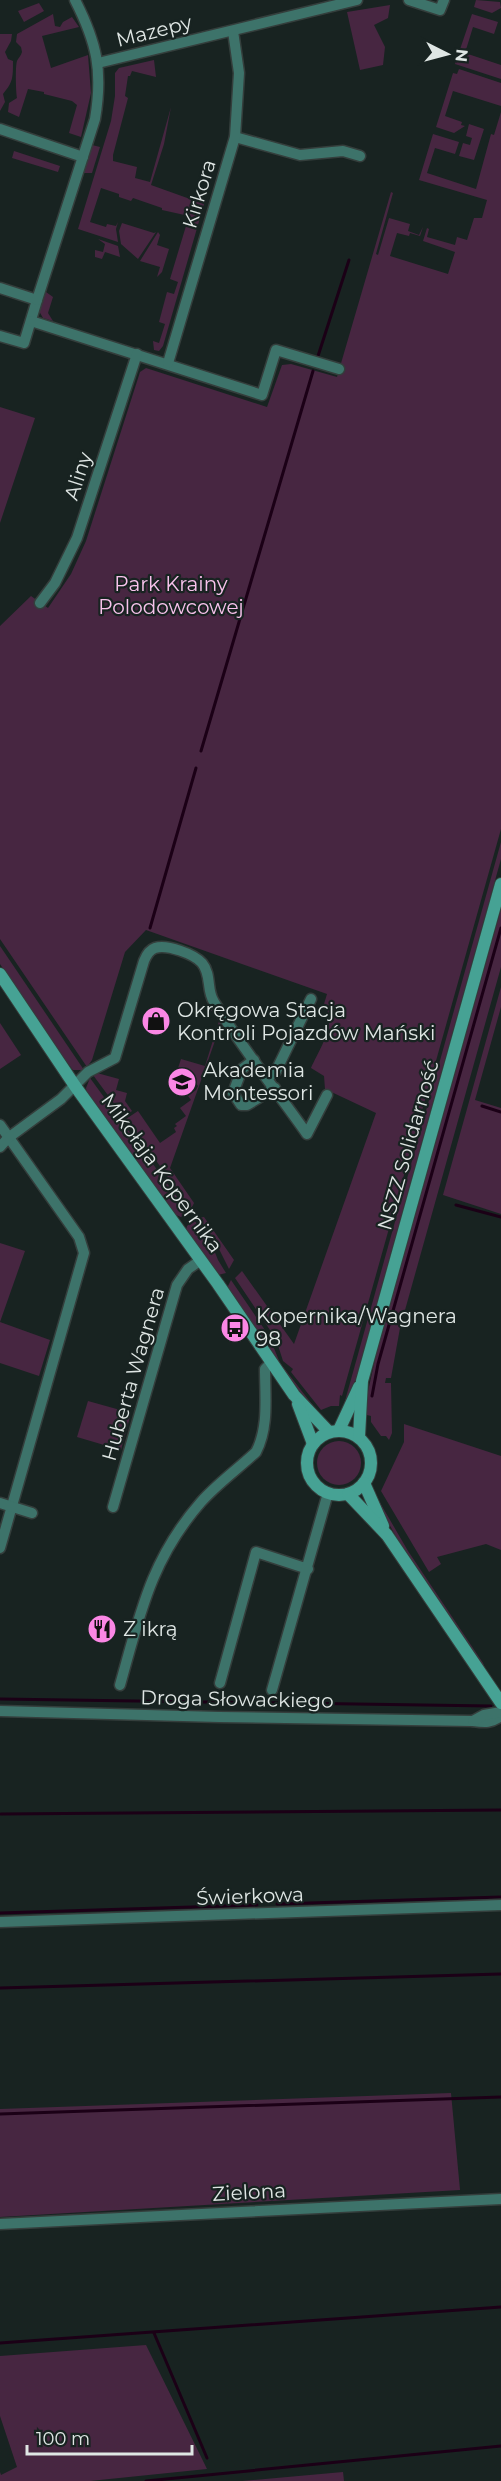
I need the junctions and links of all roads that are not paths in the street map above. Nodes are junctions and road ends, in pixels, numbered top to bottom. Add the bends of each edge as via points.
1 (75, 0) edge
2 (357, 0) edge
3 (409, 0) edge
4 (444, 0) edge
5 (233, 31) junction
6 (98, 63) junction
7 (0, 129) edge
8 (235, 136) junction
9 (360, 156) dead end
10 (83, 157) junction
11 (0, 288) edge
12 (37, 300) junction
13 (31, 321) junction
14 (0, 336) edge
15 (137, 354) junction
16 (168, 363) junction
17 (339, 369) dead end
18 (40, 603) dead end
19 (501, 884) edge
20 (0, 974) edge
21 (311, 999) dead end
22 (254, 1060) junction
23 (267, 1078) junction
24 (75, 1086) junction
25 (275, 1088) junction
26 (327, 1095) dead end
27 (0, 1125) edge
28 (8, 1138) junction
29 (0, 1147) edge
30 (201, 1260) junction
31 (271, 1363) junction
32 (362, 1381) junction
33 (294, 1395) junction
34 (334, 1431) junction
35 (359, 1437) junction
36 (313, 1443) junction
37 (364, 1483) junction
38 (328, 1493) junction
39 (348, 1494) junction
40 (6, 1505) edge
41 (113, 1507) dead end
42 (32, 1513) dead end
43 (387, 1535) junction
44 (0, 1548) edge
45 (308, 1569) junction
46 (220, 1683) dead end
47 (120, 1685) dead end
48 (272, 1690) dead end
49 (501, 1703) edge
50 (0, 1711) edge
51 (501, 1714) edge
52 (501, 1905) edge
53 (0, 1922) edge
54 (501, 2199) edge
55 (0, 2224) edge

1 - 6 street via 91,33
2 - 5 street, Mazepy
3 - 4 street via 440,10
5 - 6 street, Mazepy
5 - 8 street, Kirkora via 239,73
6 - 10 street via 98,103
7 - 10 street
8 - 9 street via 300,155 343,151
8 - 16 street, Kirkora
10 - 12 street
11 - 12 street
12 - 13 street
13 - 14 street via 24,343
13 - 15 street
15 - 16 street
15 - 18 street, Aliny via 76,538 55,583
16 - 17 street via 262,395 276,350
19 - 32 main road, NSZZ Solidarność
20 - 24 main road, Mikołaja Kopernika
21 - 23 street via 276,1071
22 - 23 street
22 - 24 street via 212,1000 202,963 177,951 154,948 144,961 115,1058 88,1072
22 - 25 street via 242,1069 233,1093 241,1105
23 - 25 street
24 - 28 street
24 - 30 main road, Mikołaja Kopernika
25 - 26 street via 307,1134
27 - 28 street
28 - 29 street
28 - 40 street via 79,1236 84,1253
30 - 31 main road, Mikołaja Kopernika
30 - 41 street, Huberta Wagnera via 188,1269 177,1285
31 - 33 main road, Mikołaja Kopernika
31 - 47 street via 265,1369 264,1429 256,1452 187,1518 163,1555 147,1593
32 - 34 main road, NSZZ Solidarność
32 - 35 main road, NSZZ Solidarność
33 - 34 main road, Mikołaja Kopernika
33 - 36 main road, Mikołaja Kopernika
34 - 35 main road, Mikołaja Kopernika
34 - 36 main road
35 - 37 main road via 371,1457
36 - 38 main road via 306,1462 308,1472 312,1481
37 - 39 main road
37 - 43 main road
38 - 39 main road
38 - 45 street
39 - 43 main road
40 - 42 street
40 - 44 street
43 - 49 main road
45 - 46 street via 256,1552
45 - 48 street via 299,1619 289,1629
50 - 51 street, Droga Słowackiego via 473,1721 484,1715
52 - 53 street, Świerkowa
54 - 55 street, Zielona

